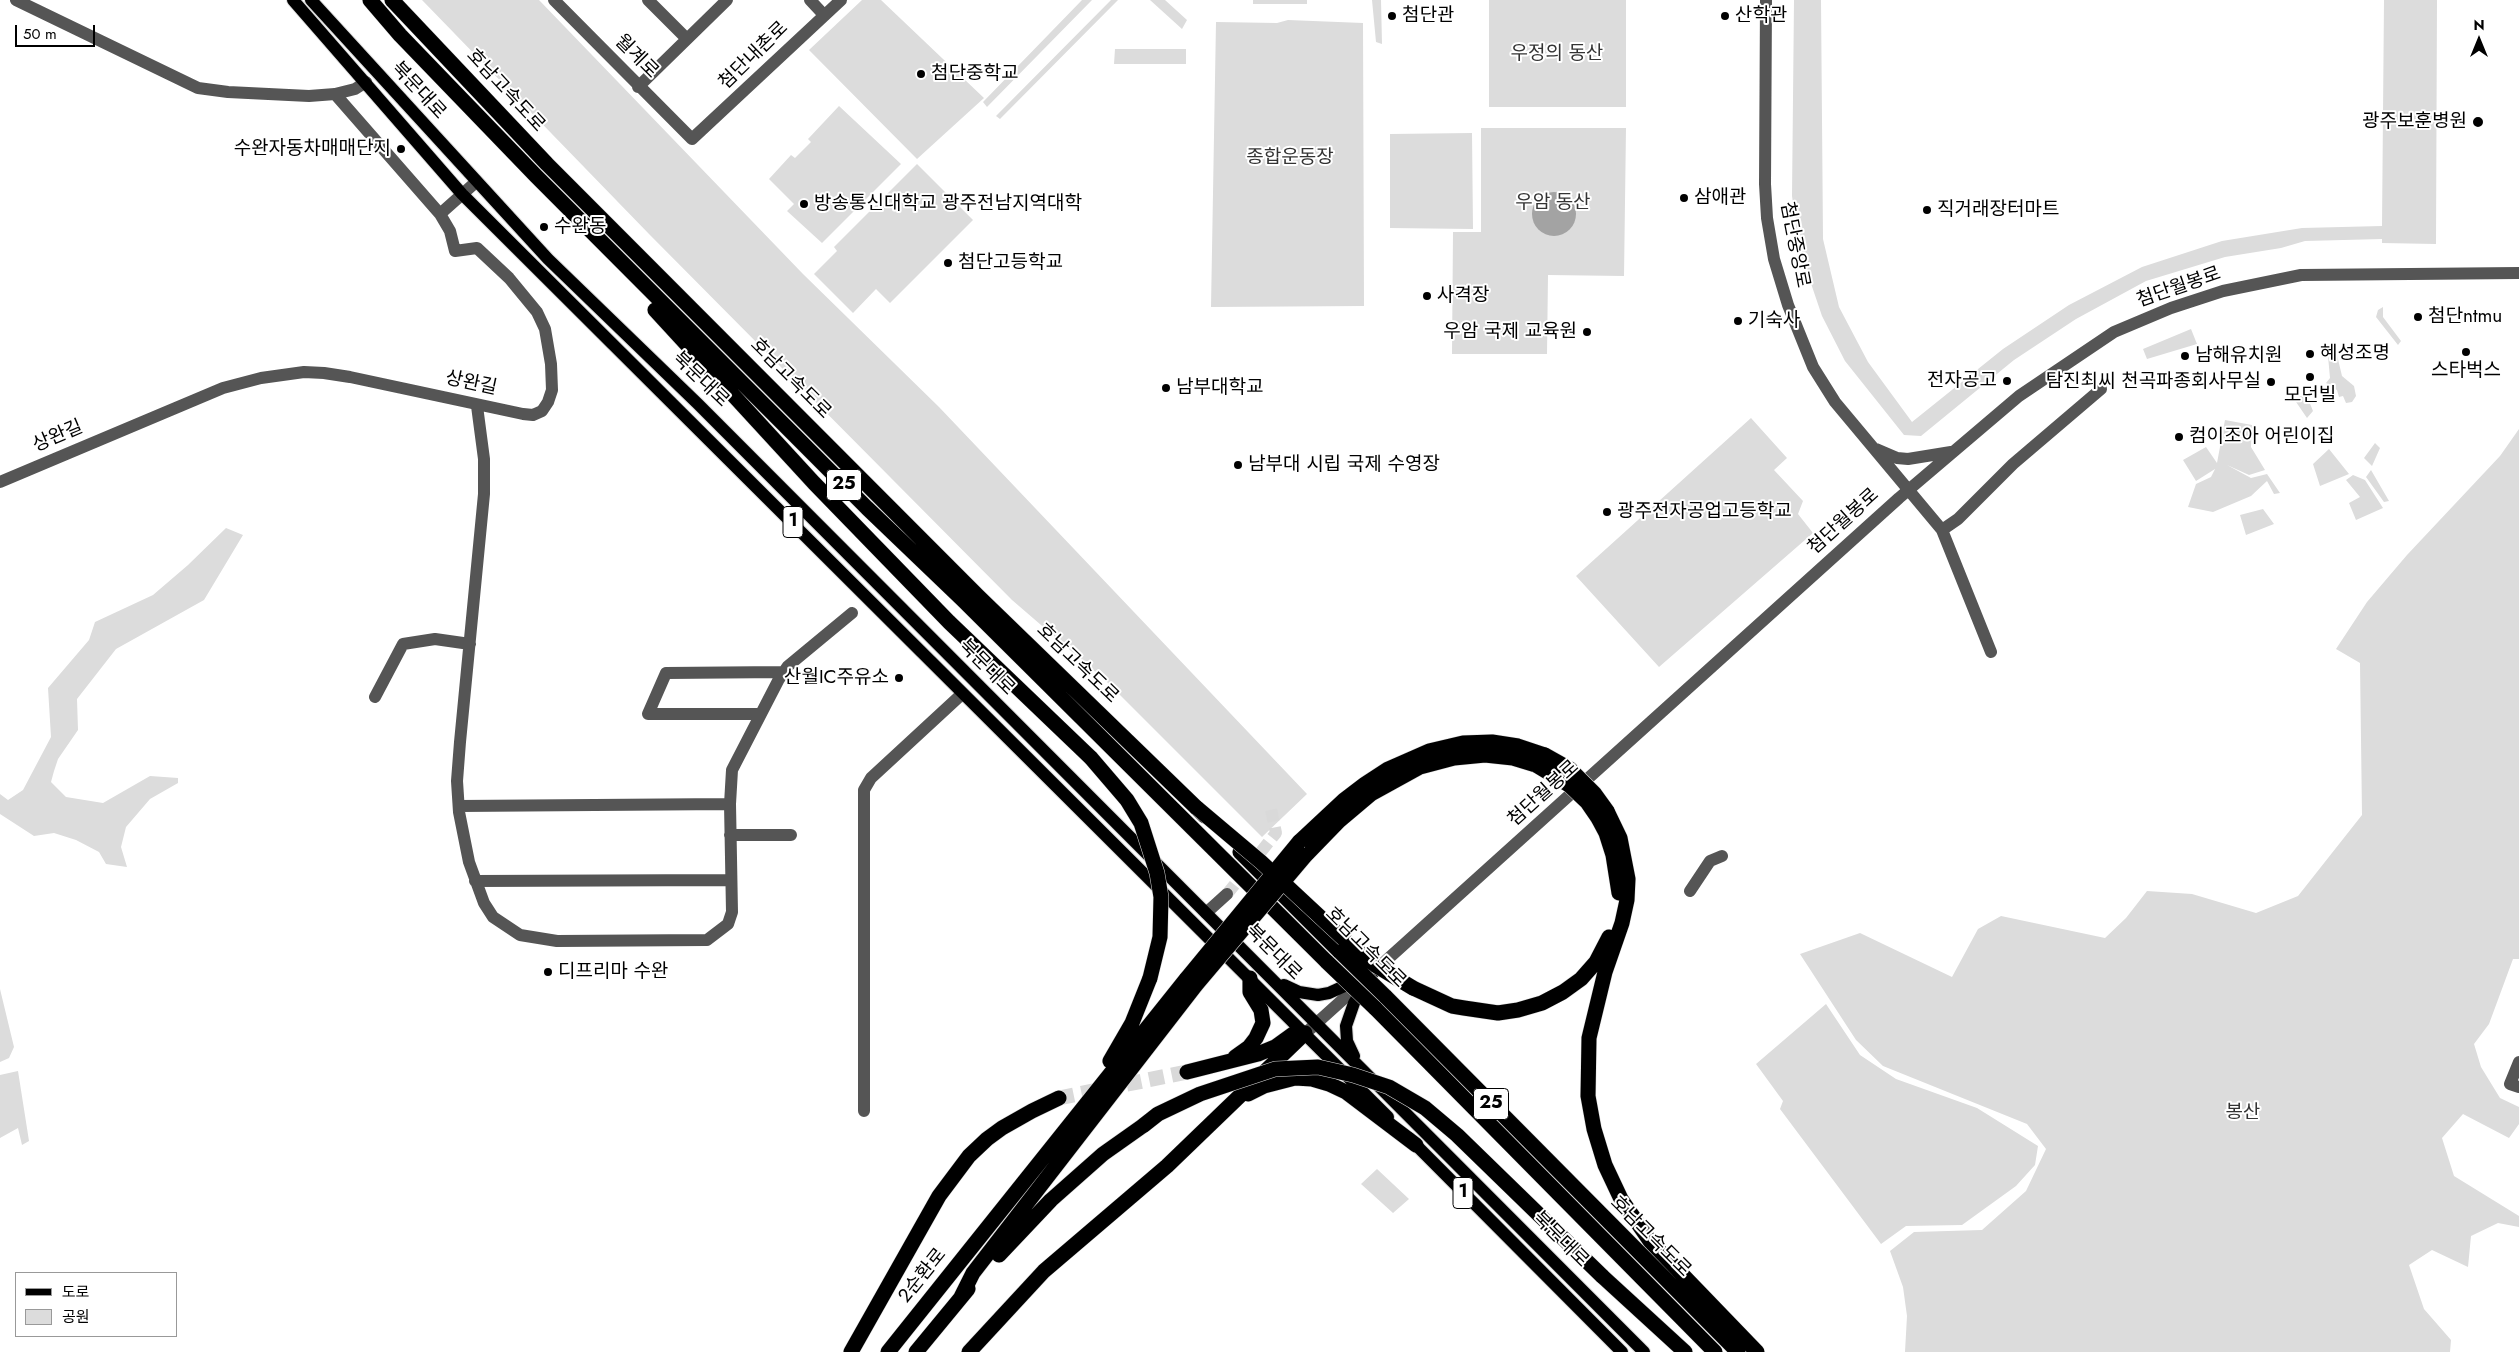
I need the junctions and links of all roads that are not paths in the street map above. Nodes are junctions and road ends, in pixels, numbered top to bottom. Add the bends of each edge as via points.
1 (16, 0) edge
2 (292, 0) edge
3 (311, 0) edge
4 (370, 0) edge
5 (392, 0) edge
6 (554, 0) edge
7 (648, 0) edge
8 (726, 0) edge
9 (810, 0) edge
10 (841, 0) edge
11 (1766, 0) edge
12 (824, 15) junction
13 (686, 38) junction
14 (366, 82) junction
15 (638, 87) junction
16 (335, 94) junction
17 (692, 139) joint
18 (536, 176) junction
19 (476, 182) junction
20 (462, 194) junction
21 (440, 214) junction
22 (2519, 273) edge
23 (2101, 389) dead end
24 (477, 406) junction
25 (1871, 446) junction
26 (1955, 450) junction
27 (0, 482) edge
28 (1908, 491) junction
29 (1942, 530) junction
30 (852, 613) dead end
31 (470, 644) junction
32 (1991, 652) dead end
33 (784, 672) junction
34 (962, 694) junction
35 (375, 697) dead end
36 (761, 714) junction
37 (730, 804) junction
38 (458, 806) junction
39 (1197, 808) junction
40 (1602, 814) junction
41 (730, 835) junction
42 (791, 835) dead end
43 (1722, 856) dead end
44 (731, 880) junction
45 (475, 881) junction
46 (1690, 891) dead end
47 (1227, 894) tunnel mouth
48 (1206, 913) junction
49 (1267, 973) junction
50 (1373, 973) junction
51 (1250, 978) junction
52 (1191, 982) junction
53 (1317, 1023) junction
54 (1305, 1033) junction
55 (1230, 1061) junction
56 (2519, 1062) edge
57 (1187, 1072) tunnel mouth
58 (1366, 1072) junction
59 (2519, 1087) edge
60 (1059, 1098) tunnel mouth
61 (1226, 1110) junction
62 (864, 1111) dead end
63 (1416, 1145) junction
64 (990, 1226) junction
65 (961, 1296) junction
66 (851, 1352) edge
67 (888, 1352) edge
68 (916, 1352) edge
69 (969, 1352) edge
70 (1622, 1352) edge
71 (1644, 1352) edge
72 (1685, 1352) edge
73 (1715, 1352) edge
74 (1738, 1352) edge
75 (1757, 1352) edge

1 - 16 street via 198,88 263,94
2 - 14 main road, 북문대로 / 1
3 - 19 main road, 북문대로 / 1
4 - 18 highway, 호남고속도로 / 25
5 - 39 highway, 호남고속도로 / 25 via 554,171 972,589
6 - 15 street, 월계로
7 - 13 street
8 - 13 street
9 - 12 street
10 - 12 street, 첨단내촌로
11 - 25 street, 첨단중앙로 via 1765,184 1774,259 1813,367 1835,402
12 - 17 street, 첨단내촌로
13 - 15 street
14 - 16 street via 355,89
14 - 20 main road, 북문대로 / 1
15 - 17 street, 월계로
16 - 21 street, 상완길
18 - 64 highway, bridge via 585,238 670,325 814,483 949,622 1091,758 1127,800 1141,823 1157,872 1161,897 1160,937 1150,978 1121,1044
18 - 73 highway, 호남고속도로 / 25, bridge via 1375,1008
19 - 20 street
19 - 48 main road, 북문대로 / 1 via 548,259 698,404
20 - 21 street
20 - 34 main road, 북문대로 / 1
21 - 24 street, 상완길 via 450,231 455,251 477,248 528,299 545,329 552,390 542,410 533,415
22 - 26 street, 첨단월봉로 via 2301,275 2223,291 2114,332 2019,396
23 - 29 street
24 - 27 street, 상완길 via 324,373 304,372 260,378 223,388
24 - 31 street via 484,459 484,494
25 - 26 street via 1886,454 1908,459
25 - 28 street, 첨단중앙로
26 - 28 street, 첨단월봉로
28 - 29 street, 첨단중앙로
28 - 50 street, 첨단월봉로
29 - 32 street, 첨단중앙로
30 - 33 street
31 - 35 street via 435,639 403,644
31 - 38 street via 460,742
33 - 36 street
33 - 36 street via 666,673 648,714
34 - 51 main road, 북문대로 / 1
34 - 62 street, 북문대로 via 871,778 864,790
36 - 37 street via 732,770
37 - 38 street
37 - 41 street
38 - 45 street via 462,837
39 - 40 highway, bridge via 1375,965 1452,1006 1498,1012 1542,1003 1563,992 1581,979 1606,945 1619,897 1618,877
39 - 74 highway, 호남고속도로 / 25, bridge
40 - 52 highway, bridge via 1569,785 1526,761 1500,756 1468,756 1420,767 1371,794 1339,821
40 - 75 highway via 1620,838 1628,879 1622,923 1604,972 1589,1038 1588,1096 1594,1129 1605,1165 1621,1199 1650,1240
41 - 42 street
41 - 44 street
43 - 46 street via 1710,861
44 - 45 street
44 - 45 street via 732,912 728,924 707,940 557,941 520,935 507,927 484,904
47 - 48 street
48 - 49 main road, 북문대로 / 1
49 - 50 main road via 1299,992 1318,995 1339,990
49 - 53 main road, 북문대로 / 1
50 - 53 street, 첨단월봉로
50 - 58 main road via 1354,1003 1346,1026 1351,1050
51 - 54 main road, 북문대로 / 1
51 - 55 highway via 1250,992 1261,1010 1263,1023 1249,1047
52 - 64 highway
52 - 65 highway via 973,1273
53 - 54 street, 첨단월봉로
53 - 58 main road, 북문대로 / 1
54 - 55 highway via 1291,1034 1275,1047
54 - 61 highway
54 - 63 main road, 북문대로 / 1
55 - 57 highway
56 - 59 street via 2510,1084
58 - 71 main road, 북문대로 / 1
60 - 66 highway via 1008,1125 970,1156 939,1196
61 - 63 highway via 1264,1086 1295,1078 1312,1079 1346,1092
61 - 69 highway via 1167,1166 1044,1271
63 - 70 main road, 북문대로 / 1
64 - 67 highway, 2순환로
65 - 68 highway
65 - 72 highway, bridge via 1051,1200 1103,1154 1158,1114 1200,1094 1274,1068 1318,1067 1389,1087 1425,1108

